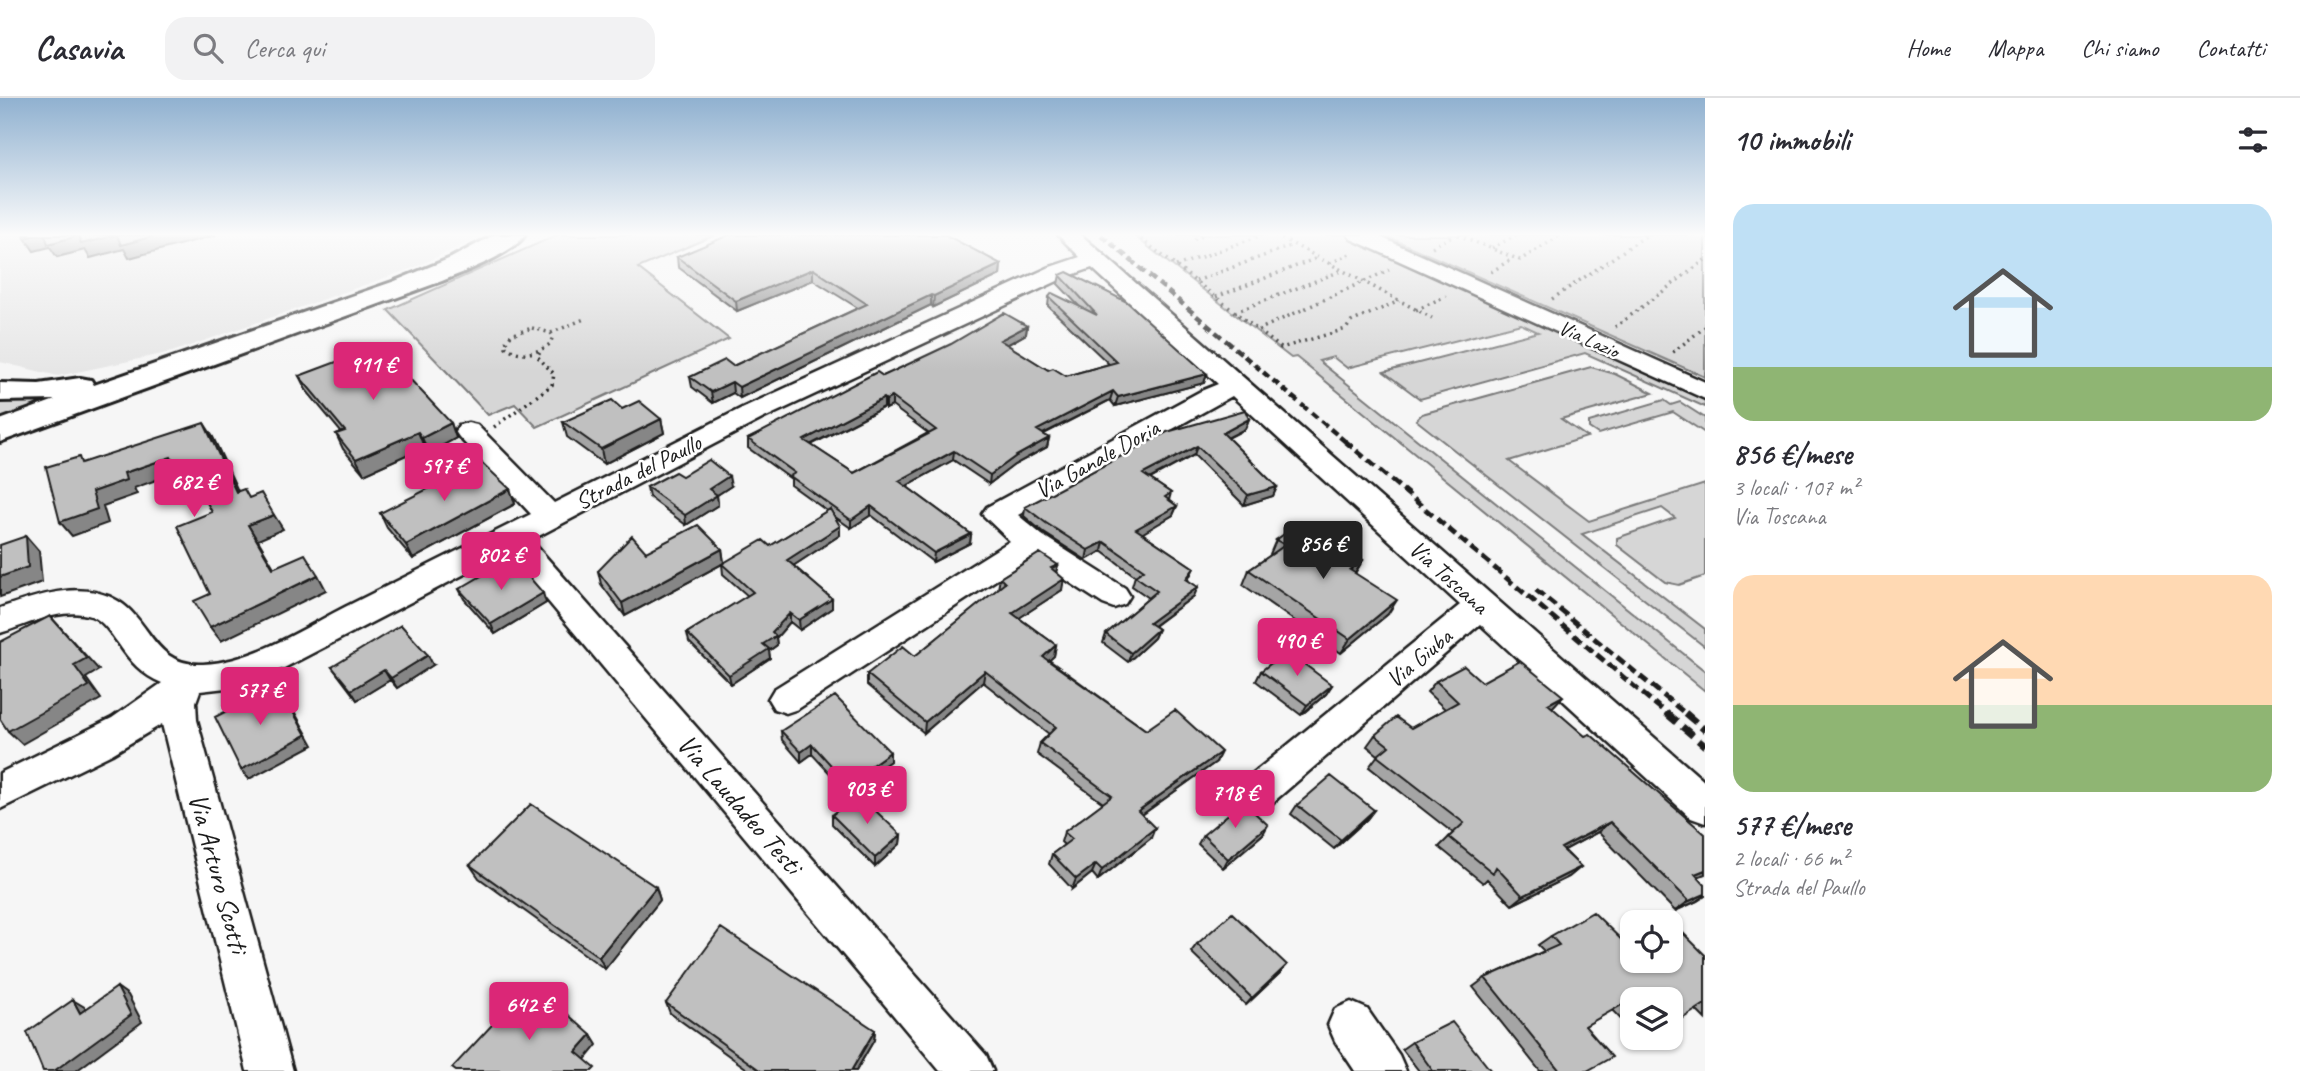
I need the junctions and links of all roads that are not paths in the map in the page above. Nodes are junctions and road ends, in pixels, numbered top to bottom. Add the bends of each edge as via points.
1 (417, 280) edge
2 (1040, 280) edge
3 (1119, 280) edge
4 (1442, 280) edge
5 (158, 371) junction
6 (1236, 386) junction
7 (1705, 391) edge
8 (0, 392) edge
9 (0, 432) edge
10 (472, 435) road end
11 (550, 517) junction
12 (511, 537) junction
13 (1031, 542) junction
14 (1114, 596) dead end
15 (1484, 608) junction
16 (0, 621) edge
17 (189, 677) junction
18 (786, 699) dead end
19 (1259, 791) dead end
20 (0, 792) edge
21 (1705, 806) edge
22 (1351, 1025) dead end
23 (270, 1071) edge
24 (970, 1071) edge
25 (1383, 1071) edge

1 - 5 main road
2 - 11 street, Strada del Paullo via 792,395
3 - 6 street, Via Toscana
4 - 7 street, Via Lazio
5 - 8 main road via 70,389
5 - 9 main road
6 - 13 street, Via Ganale Doria via 1214,393 997,514
6 - 15 street, Via Toscana
10 - 11 street
11 - 12 street, Strada del Paullo
12 - 17 street, Strada del Paullo via 276,656 220,676
12 - 24 street, Via Laudadeo Testi
13 - 14 street, Via Ganale Doria
13 - 18 street
15 - 19 street, Via Giuba via 1469,615
15 - 21 street, Via Toscana
16 - 17 street, Strada del Paullo via 51,606 96,605 112,614 152,662
17 - 20 street via 168,701 145,717
17 - 23 street, Via Arturo Scotti via 178,702 179,720
22 - 25 street

